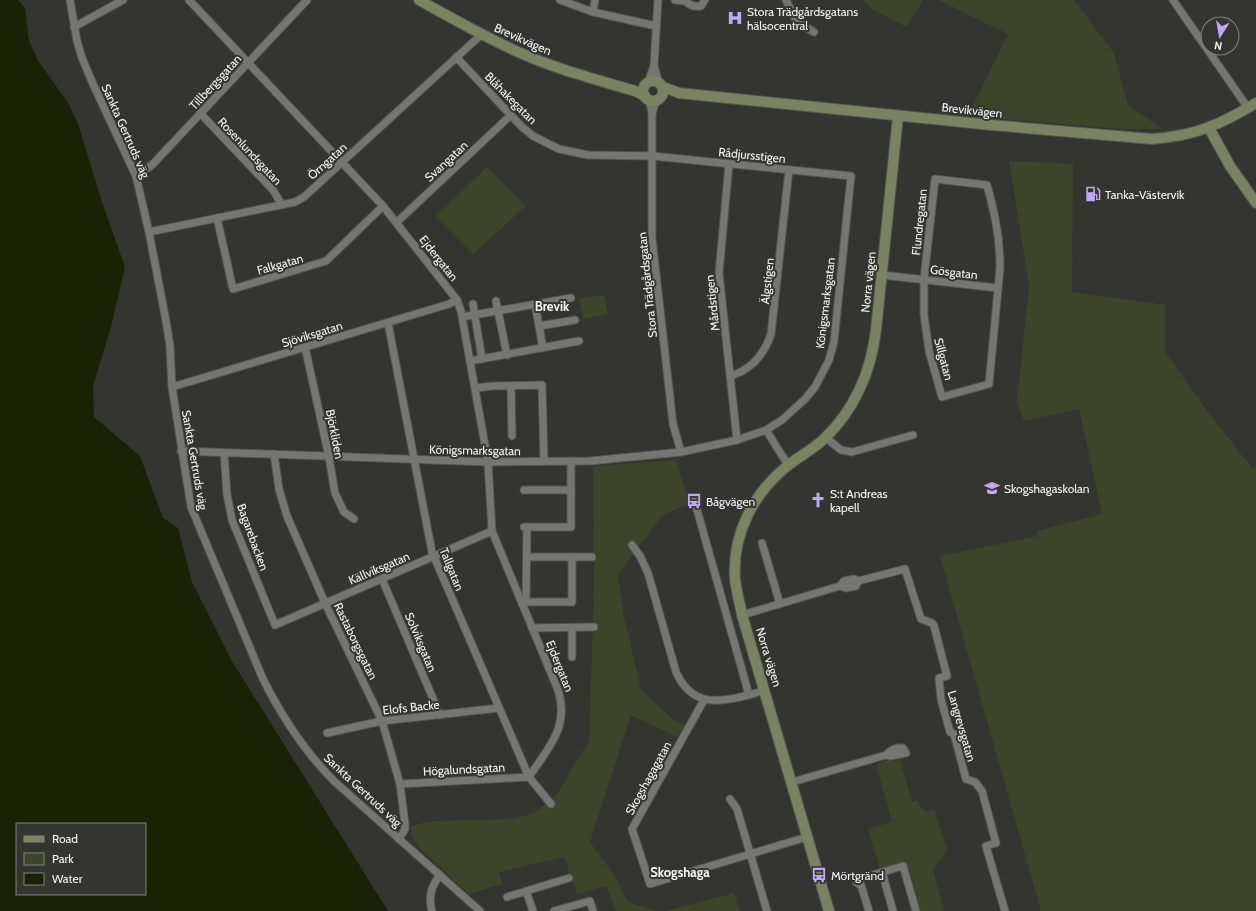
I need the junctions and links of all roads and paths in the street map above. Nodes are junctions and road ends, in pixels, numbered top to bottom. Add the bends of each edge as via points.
1 (70, 0) edge
2 (122, 0) edge
3 (189, 0) edge
4 (307, 0) edge
5 (419, 0) edge
6 (560, 0) edge
7 (595, 0) edge
8 (658, 0) edge
9 (675, 0) edge
10 (685, 0) edge
11 (704, 0) edge
12 (786, 0) edge
13 (1173, 0) edge
14 (593, 12) junction
15 (656, 26) junction
16 (74, 27) junction
17 (814, 32) dead end
18 (482, 34) junction
19 (456, 57) junction
20 (248, 62) junction
21 (653, 91) junction
22 (1252, 105) edge
23 (200, 113) junction
24 (511, 115) junction
25 (898, 116) junction
26 (1209, 128) junction
27 (652, 156) junction
28 (343, 162) junction
29 (729, 164) junction
30 (790, 170) junction
31 (136, 176) junction
32 (851, 176) joint
33 (1256, 203) edge
34 (282, 205) junction
35 (383, 206) junction
36 (217, 218) junction
37 (397, 222) junction
38 (149, 232) junction
39 (882, 275) junction
40 (924, 279) junction
41 (998, 288) junction
42 (571, 298) dead end
43 (457, 300) junction
44 (496, 300) dead end
45 (473, 304) dead end
46 (535, 304) junction
47 (498, 311) junction
48 (475, 315) junction
49 (462, 317) junction
50 (575, 320) dead end
51 (388, 323) junction
52 (539, 326) junction
53 (579, 341) dead end
54 (305, 347) junction
55 (543, 348) junction
56 (507, 355) junction
57 (482, 359) junction
58 (470, 361) junction
59 (731, 376) junction
60 (511, 386) junction
61 (172, 387) junction
62 (475, 388) junction
63 (766, 430) junction
64 (914, 435) dead end
65 (512, 436) dead end
66 (826, 438) junction
67 (737, 440) junction
68 (181, 451) junction
69 (680, 452) junction
70 (224, 453) junction
71 (274, 454) junction
72 (330, 457) junction
73 (414, 460) junction
74 (544, 461) junction
75 (571, 461) junction
76 (488, 462) junction
77 (788, 465) junction
78 (524, 490) dead end
79 (571, 490) junction
80 (694, 499) dead end
81 (354, 519) dead end
82 (492, 531) junction
83 (762, 544) dead end
84 (632, 545) dead end
85 (434, 556) junction
86 (527, 557) junction
87 (572, 557) junction
88 (592, 557) dead end
89 (382, 579) junction
90 (325, 603) junction
91 (524, 603) junction
92 (780, 604) junction
93 (742, 615) junction
94 (275, 625) joint
95 (594, 627) dead end
96 (532, 628) junction
97 (572, 628) junction
98 (572, 657) dead end
99 (765, 690) junction
100 (749, 695) junction
101 (704, 700) junction
102 (499, 708) junction
103 (440, 715) junction
104 (382, 721) junction
105 (327, 733) dead end
106 (886, 755) dead end
107 (529, 777) junction
108 (792, 782) junction
109 (400, 784) junction
110 (730, 799) dead end
111 (550, 804) dead end
112 (808, 837) junction
113 (399, 839) junction
114 (750, 854) junction
115 (882, 872) junction
116 (440, 875) junction
117 (569, 878) dead end
118 (526, 891) junction
119 (507, 897) dead end
120 (432, 911) edge
121 (480, 911) edge
122 (533, 911) edge
123 (554, 911) edge
124 (592, 911) edge
125 (768, 911) edge
126 (830, 911) edge
127 (869, 911) edge
128 (893, 911) edge
129 (916, 911) edge
130 (1005, 911) edge

1 - 16 street, Sankta Gertruds väg
2 - 16 street
3 - 20 street, Ejdergatan
4 - 20 street, Tillbergsgatan
5 - 18 street, Brevikvägen
6 - 14 street
7 - 14 street
8 - 15 street
9 - 10 street
10 - 11 street via 688,4 697,6 701,6
12 - 17 street via 797,22
13 - 22 street
14 - 15 street
15 - 21 street
16 - 31 street, Sankta Gertruds väg via 87,71
18 - 19 street, Örngatan
18 - 21 street, Brevikvägen via 517,52 593,80
19 - 24 street, Blåhakegatan
19 - 28 street, Örngatan
20 - 23 street, Tillbergsgatan
20 - 28 street, Ejdergatan
21 - 25 street, Brevikvägen
21 - 27 street, Stora Trädgårdsgatan
22 - 26 street, Brevikvägen
23 - 31 street, Tillbergsgatan via 152,165
23 - 34 street, Rosenlundsgatan via 273,190
24 - 27 street, Blåhakegatan via 533,136 573,152 588,155
24 - 37 street, Svangatan
25 - 26 street, Brevikvägen via 1141,139 1184,136
25 - 39 street, Norra vägen
26 - 33 street via 1230,166
27 - 29 street, Rådjursstigen
27 - 69 street, Stora Trädgårdsgatan via 652,238 674,424
28 - 34 street, Örngatan via 304,197
28 - 35 street, Ejdergatan
29 - 30 street, Rådjursstigen
29 - 59 street, Mårdstigen via 719,272
30 - 32 street, Rådjursstigen
30 - 59 street, Älgstigen via 771,334 768,344 756,362 741,373
31 - 38 street, Sankta Gertruds väg
32 - 63 street, Königsmarksgatan via 834,342 829,360 815,387 805,399 782,420
34 - 36 street, Örngatan
35 - 36 street, Falkgatan via 326,261 233,289
35 - 37 street, Ejdergatan
36 - 38 street, Örngatan
37 - 43 street, Ejdergatan
38 - 61 street, Sankta Gertruds väg via 170,346
39 - 40 street, Gösgatan
39 - 66 street, Norra vägen via 874,344 866,375 852,405
40 - 41 street, Gösgatan
40 - 41 street, Flundregatan via 934,180 987,185 998,234
40 - 41 street, Sillgatan via 925,333 942,397 988,384
42 - 46 street
43 - 49 street, Ejdergatan
43 - 51 street, Sjöviksgatan
44 - 47 street
45 - 48 street
46 - 47 street
46 - 52 street
47 - 48 street
47 - 56 street
48 - 49 street
48 - 57 street
49 - 58 street, Ejdergatan
50 - 52 street
51 - 54 street, Sjöviksgatan
51 - 73 street, Tallgatan
52 - 55 street
53 - 55 street
54 - 61 street, Sjöviksgatan
54 - 72 street, Björkliden
55 - 56 street
56 - 57 street
57 - 58 street
58 - 62 street, Ejdergatan
59 - 67 street, Mårdstigen
60 - 62 street
60 - 65 street
60 - 74 street via 542,385
61 - 68 street, Sankta Gertruds väg
62 - 76 street, Ejdergatan
63 - 67 street, Königsmarksgatan
63 - 77 street
64 - 66 street via 852,452 841,450
66 - 77 street, Norra vägen
67 - 69 street, Königsmarksgatan
68 - 70 street, Königsmarksgatan
68 - 113 street, Sankta Gertruds väg via 188,497 195,520 276,705 321,768
69 - 75 street, Königsmarksgatan
70 - 71 street, Königsmarksgatan
70 - 94 street, Bagarebacken via 232,520
71 - 72 street, Königsmarksgatan
71 - 90 street, Rastaborgsgatan via 282,502
72 - 73 street, Königsmarksgatan
72 - 81 street, Björkliden via 335,493 344,512
73 - 76 street, Königsmarksgatan
73 - 85 street, Tallgatan
74 - 75 street, Königsmarksgatan
74 - 76 street, Königsmarksgatan
75 - 79 street, Ejdergatan
76 - 82 street, Ejdergatan
77 - 93 street, Norra vägen via 757,498 744,524 735,564
78 - 79 street
79 - 86 street, Ejdergatan via 571,527 526,527
80 - 100 street
82 - 85 street, Källviksgatan
82 - 91 street, Ejdergatan
83 - 92 street
84 - 101 street via 648,572 679,680
85 - 89 street, Källviksgatan
85 - 102 street, Tallgatan
86 - 87 street
86 - 91 street, Ejdergatan
87 - 88 street
87 - 91 street via 572,602
89 - 90 street, Källviksgatan
89 - 103 street, Solviksgatan
90 - 94 street, Källviksgatan
90 - 104 street, Rastaborgsgatan
91 - 96 street, Ejdergatan
92 - 93 street
92 - 130 street, Langrevsgatan via 840,586 856,586 858,581 905,569 921,619 934,626 947,676 939,678 941,699 966,779 975,782 982,791 996,843 986,846
93 - 99 street, Norra vägen
95 - 97 street, Ejdergatan
96 - 97 street, Ejdergatan
96 - 107 street, Ejdergatan via 562,701 562,711 558,730
97 - 98 street, Ejdergatan
99 - 100 street
99 - 108 street, Norra vägen
100 - 101 street via 720,701
101 - 114 street, Skogshagagatan via 632,829 650,884
102 - 103 street, Elofs Backe
102 - 107 street, Tallgatan
103 - 104 street, Elofs Backe
104 - 105 street, Elofs Backe
104 - 109 street, Rastaborgsgatan
106 - 108 street
107 - 109 street, Högalundsgatan
107 - 111 street, Tallgatan
108 - 112 street, Norra vägen
109 - 113 street, Rastaborgsgatan via 405,829
110 - 114 street via 737,808
112 - 114 street, Skogshagagatan
112 - 126 street, Norra vägen
113 - 116 street, Sankta Gertruds väg
114 - 125 street
115 - 127 street via 860,878 857,883 861,885
115 - 128 street
115 - 129 street via 903,866
116 - 120 street via 430,892
116 - 121 street, Sankta Gertruds väg
117 - 118 street
118 - 119 street
118 - 122 street
123 - 124 street via 590,901

